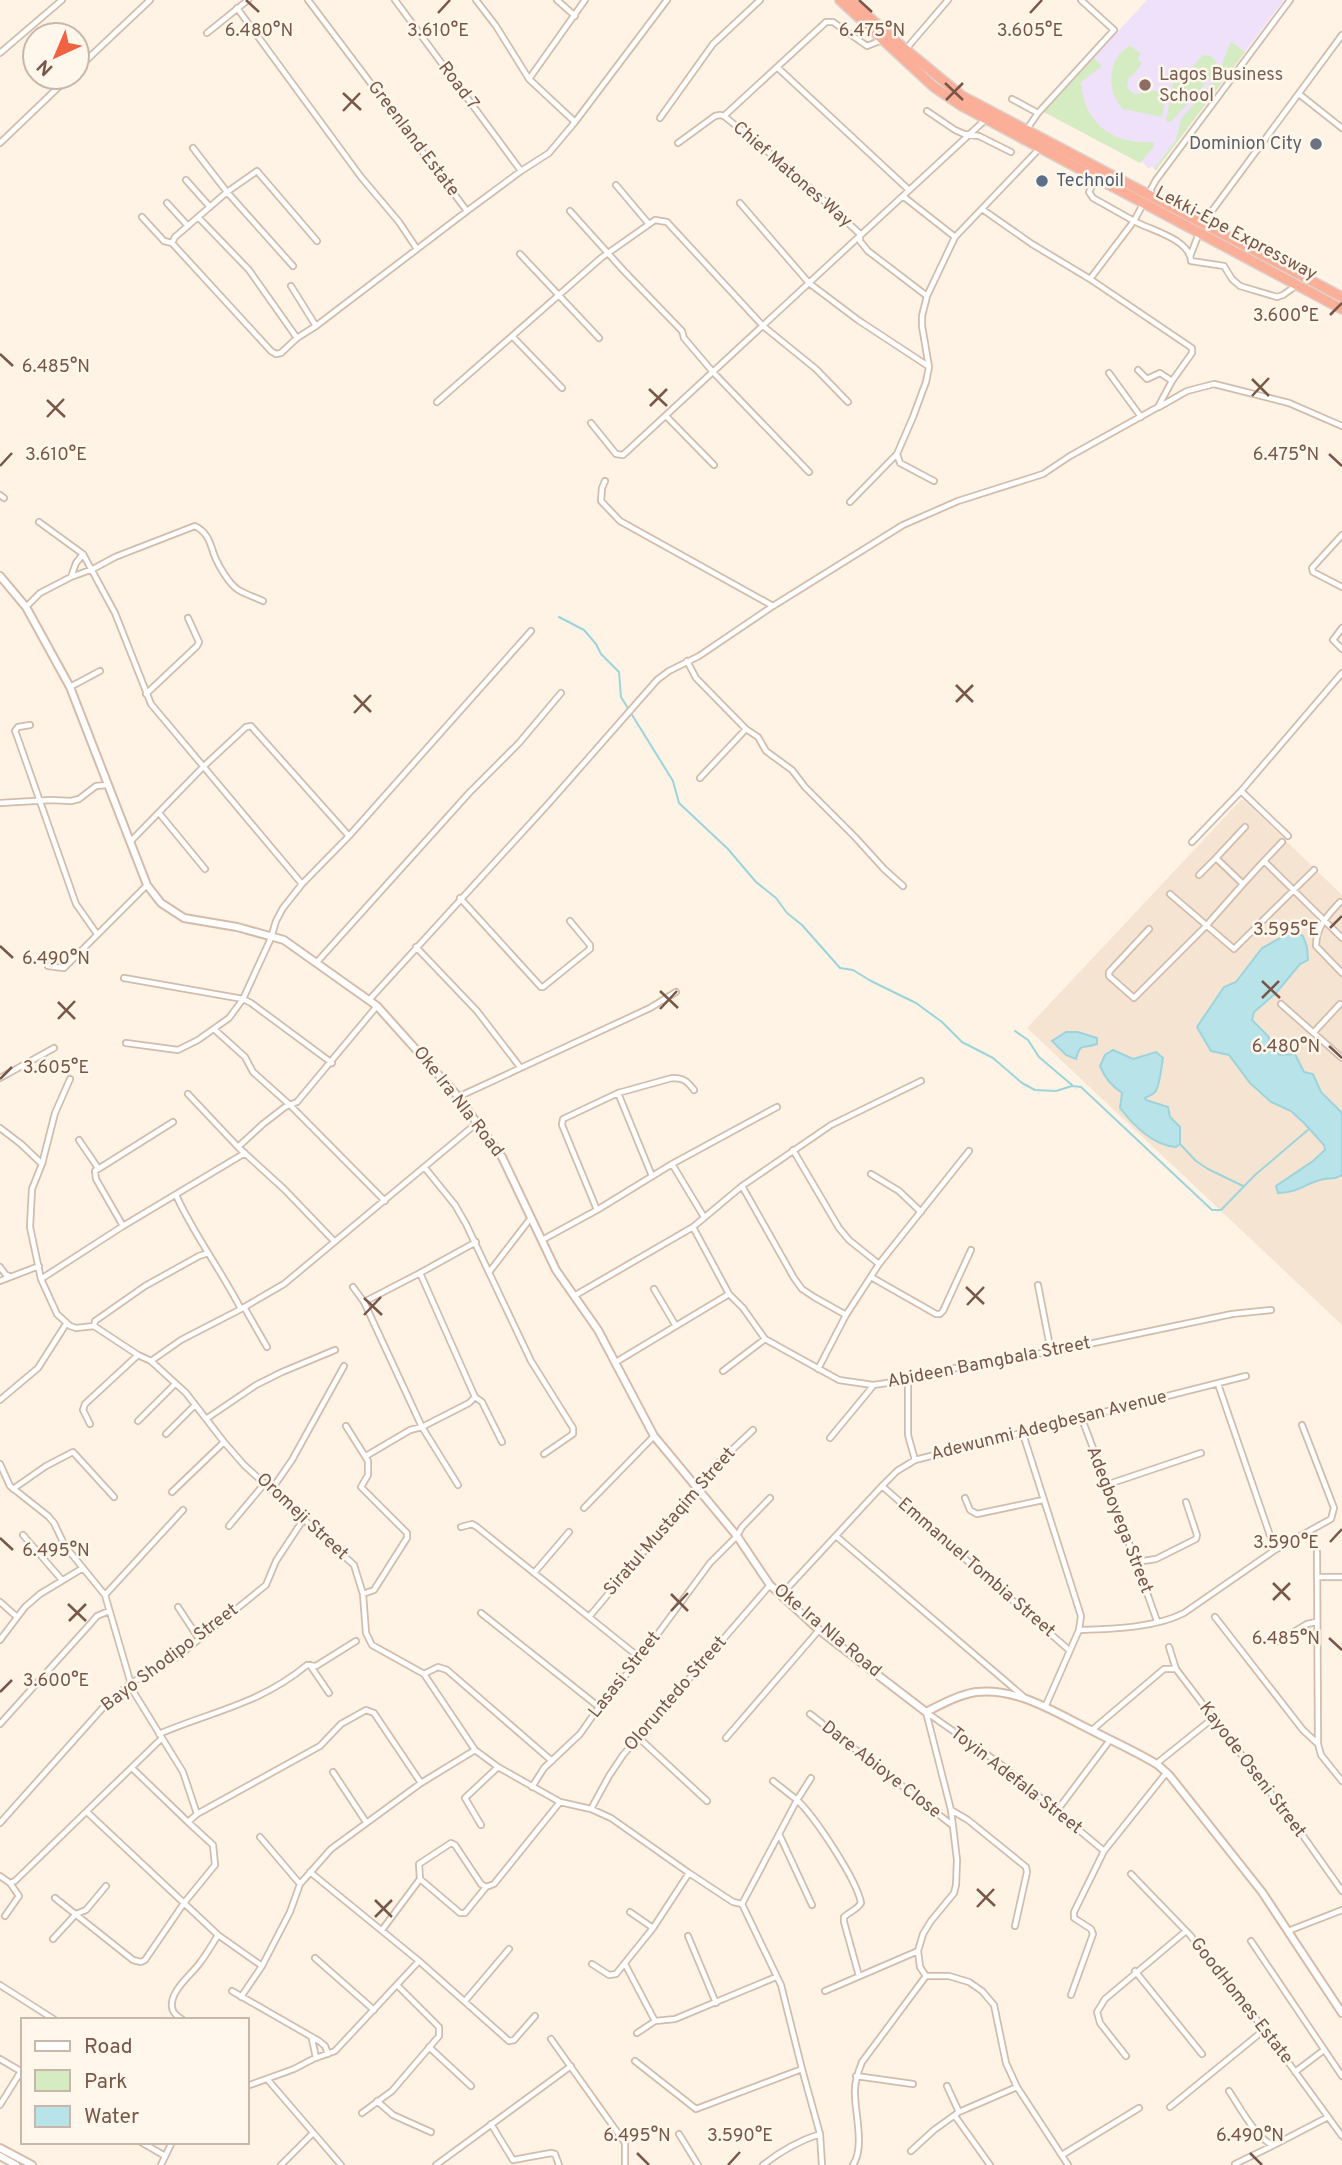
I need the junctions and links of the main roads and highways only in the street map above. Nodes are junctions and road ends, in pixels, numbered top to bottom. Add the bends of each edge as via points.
1 (839, 0) edge
2 (850, 0) edge
3 (1147, 200) junction
4 (1201, 228) junction
5 (1342, 297) edge
6 (1342, 309) edge

1 - 3 highway, Lekki-Epe Expressway via 934,87 985,120
2 - 3 highway, Lekki-Epe Expressway via 962,96
3 - 4 highway, Lekki-Epe Expressway
4 - 5 highway, Lekki-Epe Expressway
4 - 6 highway, Lekki-Epe Expressway

